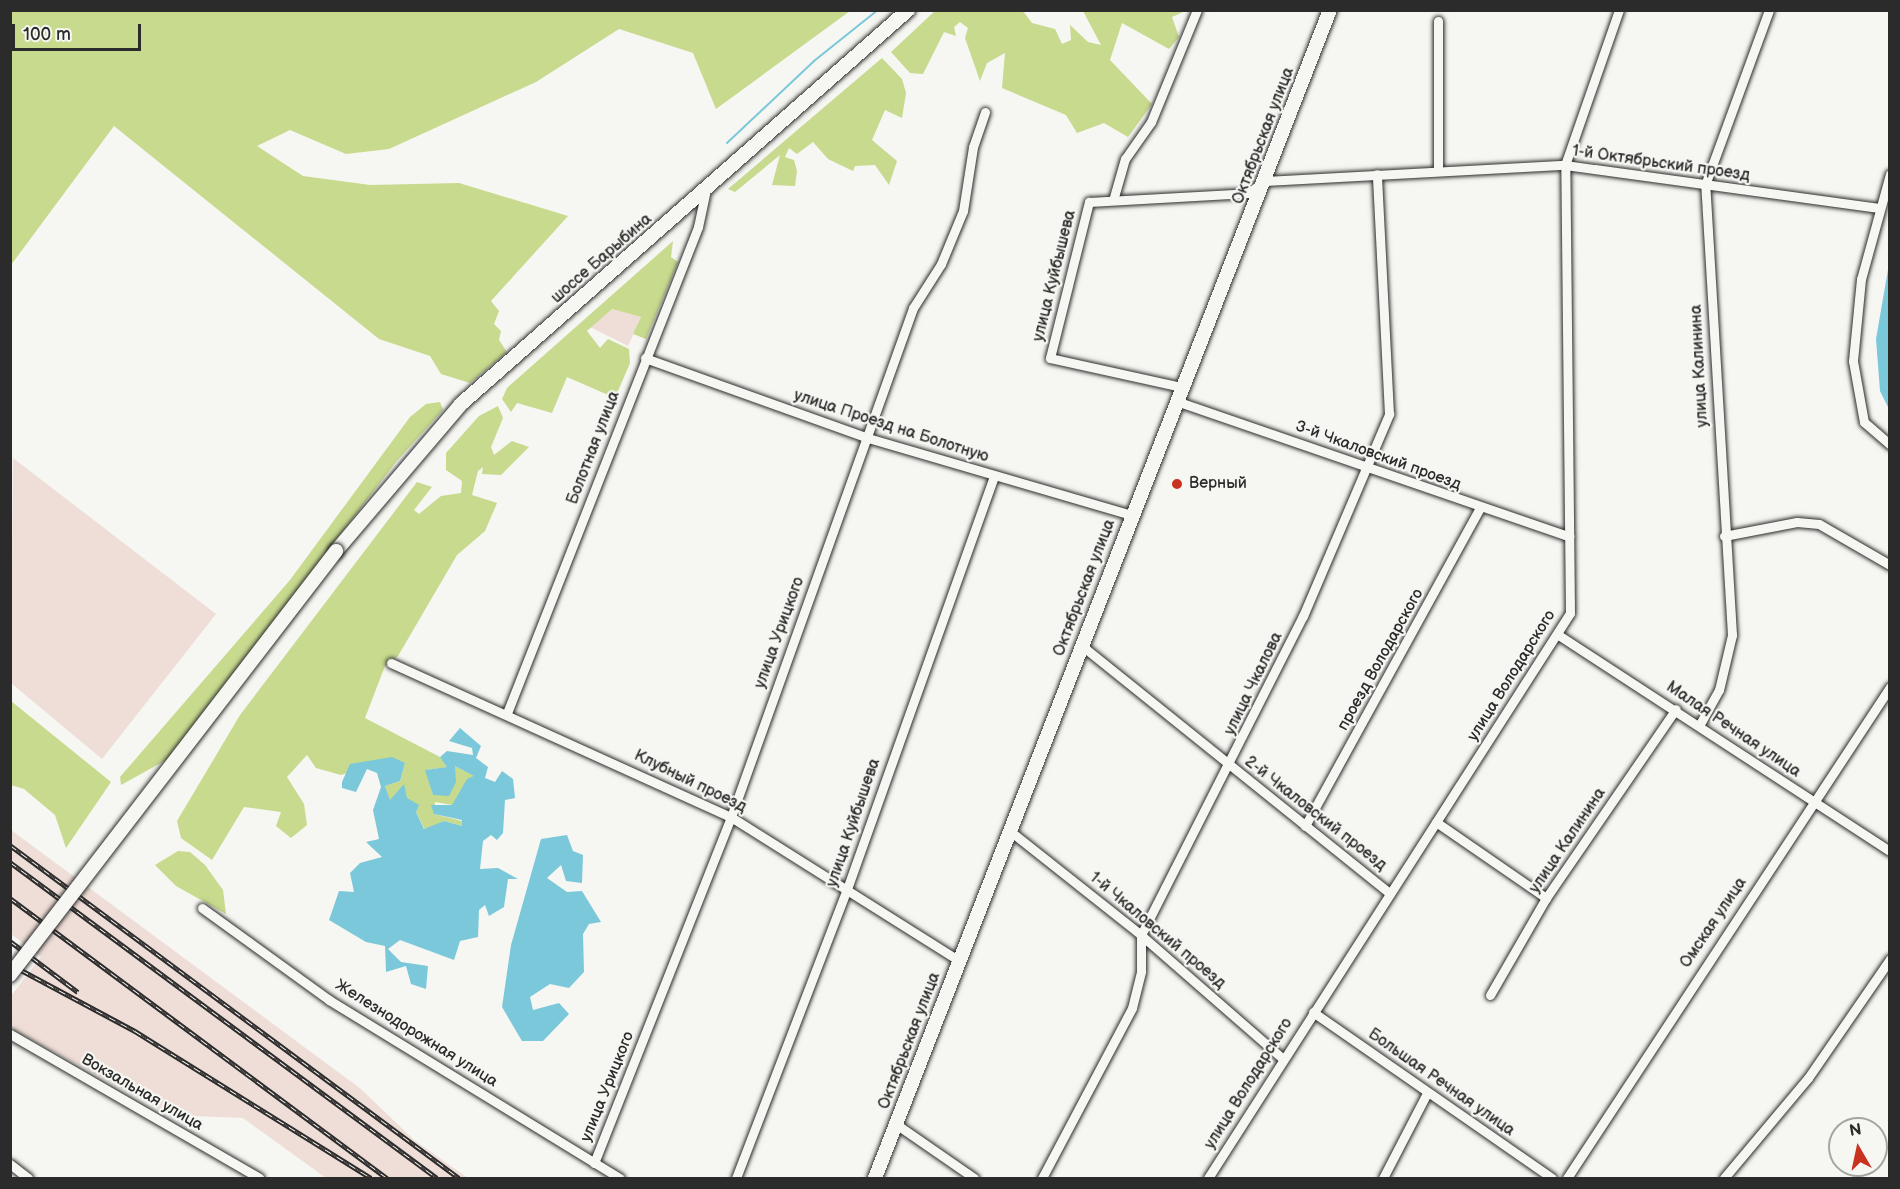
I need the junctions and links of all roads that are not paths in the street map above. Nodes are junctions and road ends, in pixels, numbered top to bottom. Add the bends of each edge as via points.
1 (908, 10) edge
2 (1197, 10) edge
3 (1330, 10) edge
4 (1619, 10) edge
5 (1769, 10) edge
6 (1438, 21) dead end
7 (985, 112) dead end
8 (1565, 165) junction
9 (1438, 170) junction
10 (1377, 174) junction
11 (1890, 174) edge
12 (1265, 181) junction
13 (1705, 185) junction
14 (705, 193) junction
15 (1114, 197) junction
16 (1879, 208) junction
17 (645, 358) junction
18 (1050, 358) joint
19 (1179, 394) junction
20 (868, 438) junction
21 (1890, 445) edge
22 (1370, 468) junction
23 (994, 476) junction
24 (1480, 508) junction
25 (1131, 515) junction
26 (1569, 536) junction
27 (1724, 536) junction
28 (1890, 565) edge
29 (1560, 636) junction
30 (1081, 645) junction
31 (392, 663) dead end
32 (1890, 687) edge
33 (1676, 709) junction
34 (507, 713) junction
35 (1700, 724) junction
36 (1230, 767) junction
37 (1814, 802) junction
38 (731, 817) junction
39 (1436, 822) junction
40 (1305, 826) junction
41 (1010, 831) junction
42 (1890, 851) edge
43 (848, 889) junction
44 (1390, 893) junction
45 (1546, 898) junction
46 (202, 908) dead end
47 (1141, 935) junction
48 (1890, 958) edge
49 (958, 960) junction
50 (10, 975) edge
51 (1490, 994) dead end
52 (1313, 1012) junction
53 (10, 1034) edge
54 (1282, 1058) junction
55 (1427, 1093) junction
56 (896, 1124) junction
57 (594, 1163) junction
58 (10, 1164) edge
59 (28, 1179) edge
60 (259, 1179) edge
61 (620, 1179) edge
62 (736, 1179) edge
63 (875, 1179) edge
64 (974, 1179) edge
65 (1042, 1179) edge
66 (1208, 1179) edge
67 (1383, 1179) edge
68 (1552, 1179) edge
69 (1567, 1179) edge
70 (1724, 1179) edge

1 - 14 main road, шоссе Барыбина
2 - 15 street via 1151,122 1125,159
3 - 12 main road, Октябрьская улица
4 - 8 street, улица Володарского
5 - 13 street, улица Калинина
6 - 9 street
7 - 20 street, улица Урицкого via 973,147 963,211 941,264 913,308
8 - 9 street, 1-й Октябрьский проезд
8 - 13 street, 1-й Октябрьский проезд
8 - 26 street, улица Володарского
9 - 10 street, 1-й Октябрьский проезд
10 - 12 street, 1-й Октябрьский проезд
10 - 22 street, улица Чкалова via 1389,414
11 - 16 street
12 - 15 street, улица Куйбышева via 1248,193
12 - 19 main road, Октябрьская улица
13 - 16 street, 1-й Октябрьский проезд
13 - 27 street, улица Калинина
14 - 17 street, Болотная улица via 698,227
14 - 50 main road, шоссе Барыбина, bridge via 461,404 336,551
15 - 18 street, улица Куйбышева via 1089,202
16 - 21 street via 1861,279 1853,383 1864,422
17 - 20 street, улица Проезд на Болотную
17 - 34 street, Болотная улица
18 - 19 street, 3-й Чкаловский проезд
19 - 22 street, 3-й Чкаловский проезд
19 - 25 main road, Октябрьская улица
20 - 23 street, улица Проезд на Болотную
20 - 38 street, улица Урицкого
22 - 24 street, 3-й Чкаловский проезд
22 - 36 street, улица Чкалова
23 - 25 street, улица Проезд на Болотную
23 - 43 street, улица Куйбышева
24 - 26 street, 3-й Чкаловский проезд
24 - 40 street, проезд Володарского
25 - 30 main road, Октябрьская улица
26 - 29 street, улица Володарского via 1570,613
27 - 28 street via 1797,522 1819,524
27 - 35 street, улица Калинина via 1732,636 1719,690
29 - 33 street, Малая Речная улица
29 - 39 street, улица Володарского
30 - 36 street, 2-й Чкаловский проезд
30 - 41 main road, Октябрьская улица
31 - 34 street, Клубный проезд
32 - 37 street, Омская улица
33 - 35 street, Малая Речная улица
33 - 45 street, улица Калинина
34 - 38 street, Клубный проезд
35 - 37 street, Малая Речная улица
36 - 40 street, 2-й Чкаловский проезд
36 - 47 street, улица Чкалова
37 - 42 street, Малая Речная улица
37 - 69 street, Омская улица
38 - 43 street, Клубный проезд
38 - 57 street, улица Урицкого
39 - 44 street, улица Володарского
39 - 45 street
40 - 44 street, 2-й Чкаловский проезд
41 - 47 street, 1-й Чкаловский проезд
41 - 49 main road, Октябрьская улица
43 - 49 street, Клубный проезд
43 - 62 street, улица Куйбышева
44 - 52 street, улица Володарского
45 - 51 street, улица Калинина
46 - 57 street, Железнодорожная улица via 329,1000
47 - 54 street, 1-й Чкаловский проезд
47 - 65 street, улица Чкалова via 1141,971 1132,1008
48 - 70 street via 1808,1078
49 - 56 main road, Октябрьская улица
52 - 54 street, улица Володарского
52 - 55 street, Большая Речная улица
53 - 60 street, Вокзальная улица
54 - 66 street, улица Володарского
55 - 67 street
55 - 68 street, Большая Речная улица
56 - 63 main road, Октябрьская улица
56 - 64 street
57 - 61 street, Железнодорожная улица
58 - 59 street

